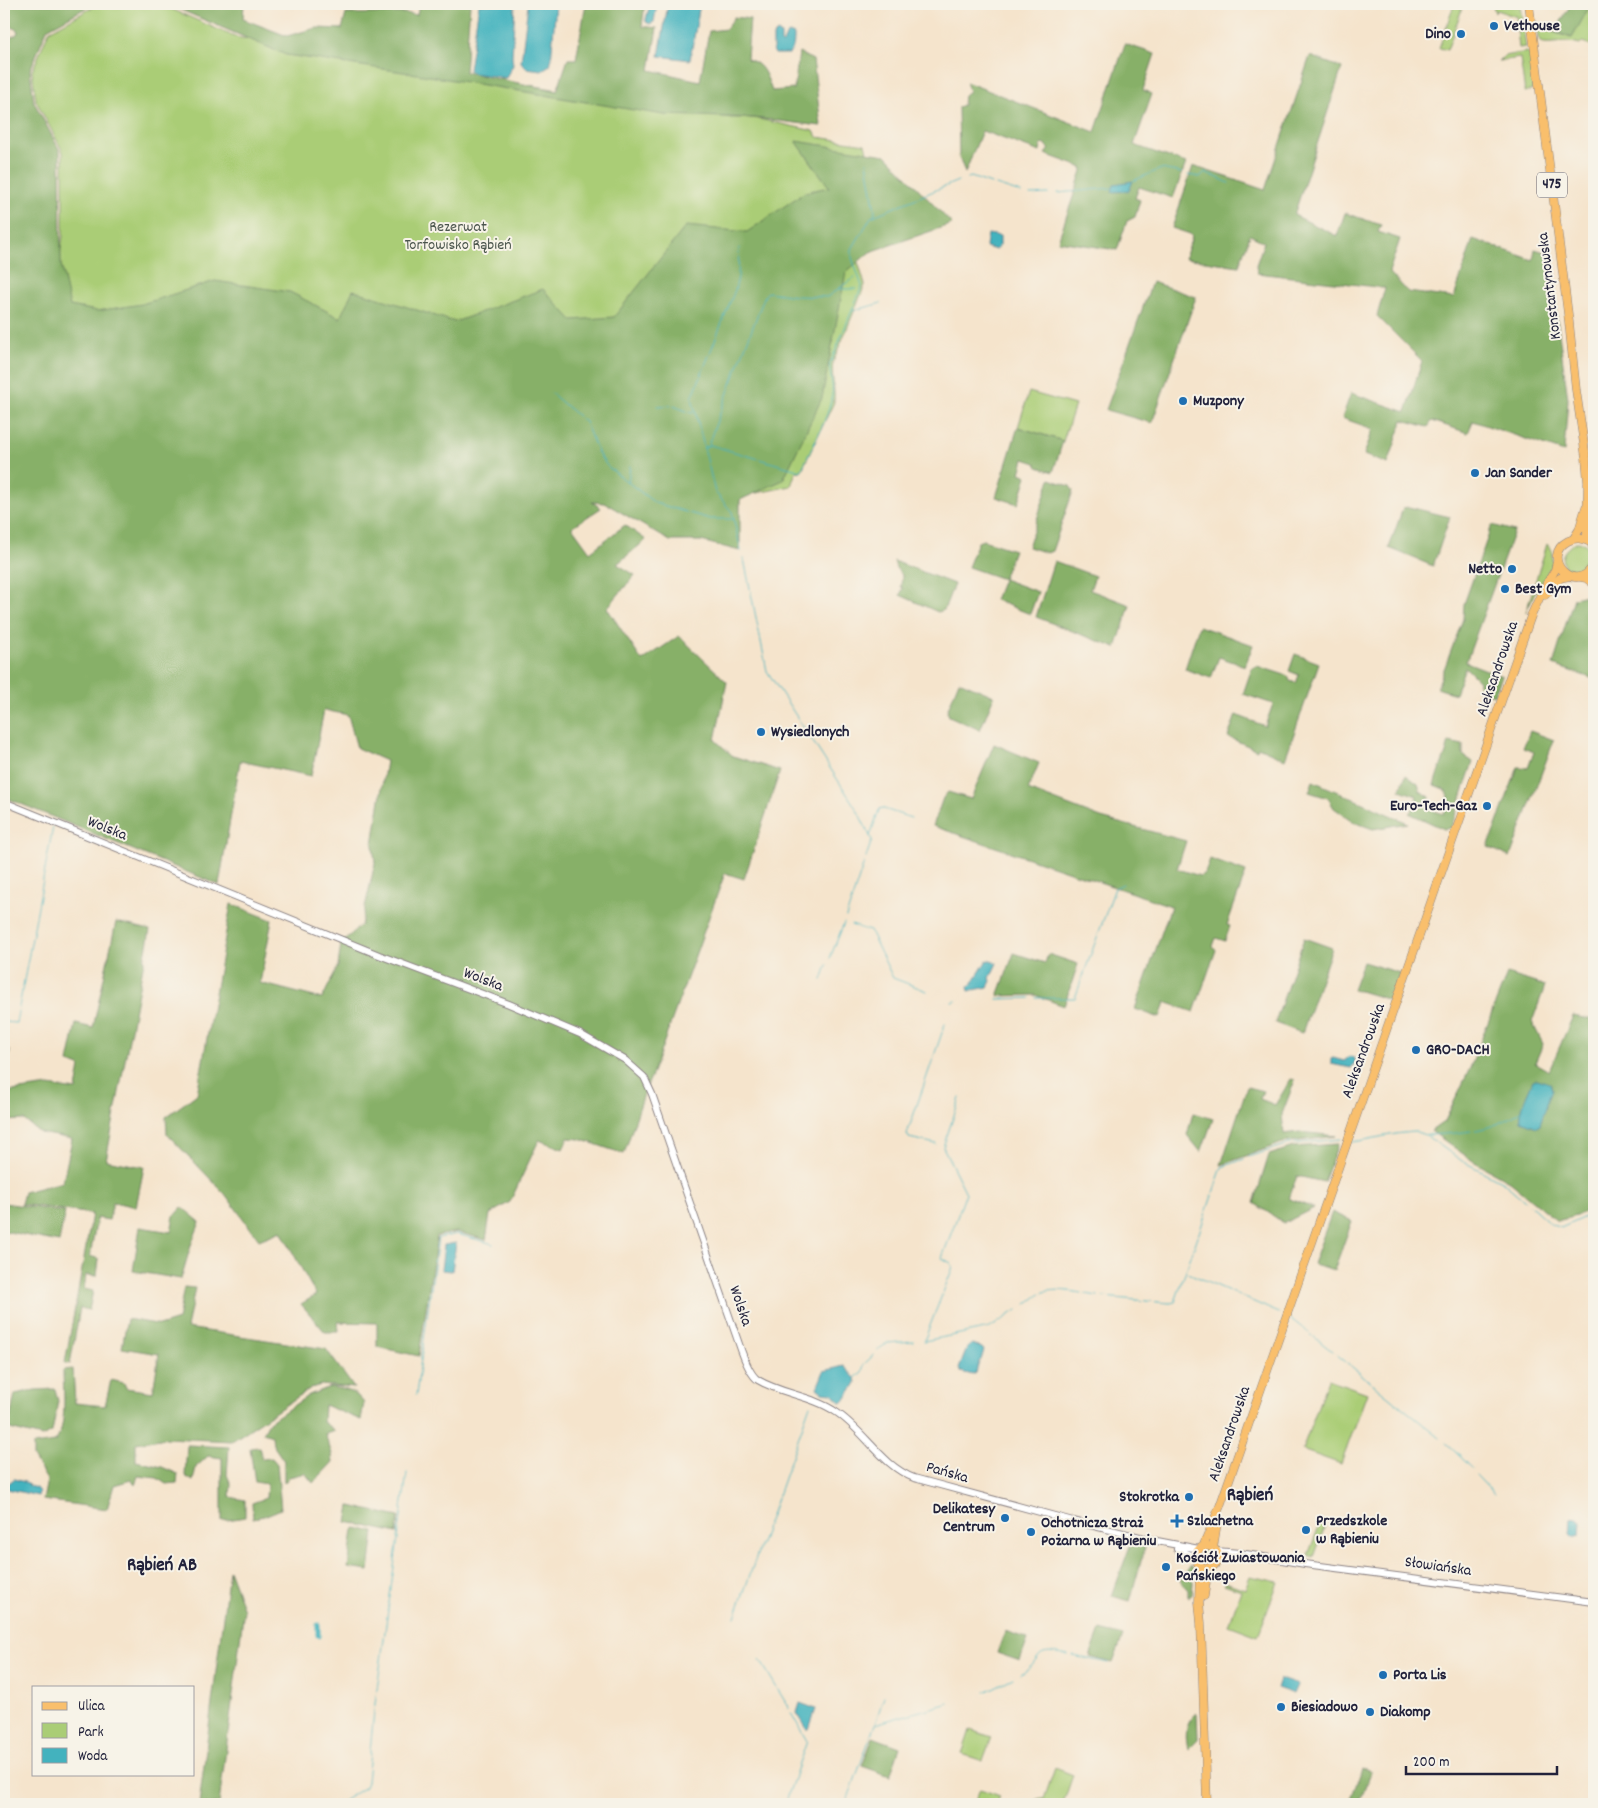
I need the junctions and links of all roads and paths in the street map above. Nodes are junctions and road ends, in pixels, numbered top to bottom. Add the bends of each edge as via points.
1 (1529, 4) edge
2 (1587, 505) junction
3 (1574, 538) junction
4 (1592, 545) edge
5 (1557, 562) junction
6 (1594, 564) edge
7 (1569, 576) junction
8 (1580, 577) junction
9 (1594, 584) edge
10 (1535, 606) junction
11 (4, 802) edge
12 (757, 1380) joint
13 (1220, 1506) junction
14 (1215, 1550) junction
15 (1199, 1551) junction
16 (1278, 1560) junction
17 (1217, 1561) junction
18 (1200, 1565) junction
19 (1208, 1568) junction
20 (1594, 1602) edge
21 (1201, 1623) junction
22 (1207, 1804) edge

1 - 2 main road, Konstantynowska / 475 via 1586,458
2 - 3 main road, Konstantynowska / 475
2 - 4 main road, Konstantynowska / 475 via 1587,535
3 - 4 main road, 475
3 - 5 main road, 475 via 1560,548
5 - 7 main road
5 - 10 main road, Aleksandrowska / 475
6 - 8 main road via 1588,573
7 - 8 main road
7 - 10 main road, Aleksandrowska / 475 via 1557,580
8 - 9 main road
10 - 13 main road, Aleksandrowska / 475
11 - 12 street, Wolska via 379,955 509,1004 580,1034 625,1060 644,1077 652,1094 738,1344
12 - 15 street, Pańska via 836,1412 891,1465 907,1476
13 - 14 main road, Aleksandrowska / 475
13 - 15 main road, Aleksandrowska / 475
14 - 15 main road via 1208,1546
14 - 16 street, Słowiańska
14 - 17 main road, 475
15 - 18 main road
16 - 17 street, Słowiańska via 1227,1558
16 - 20 street, Słowiańska
17 - 19 main road
18 - 19 main road
18 - 21 main road
19 - 21 main road
21 - 22 main road

